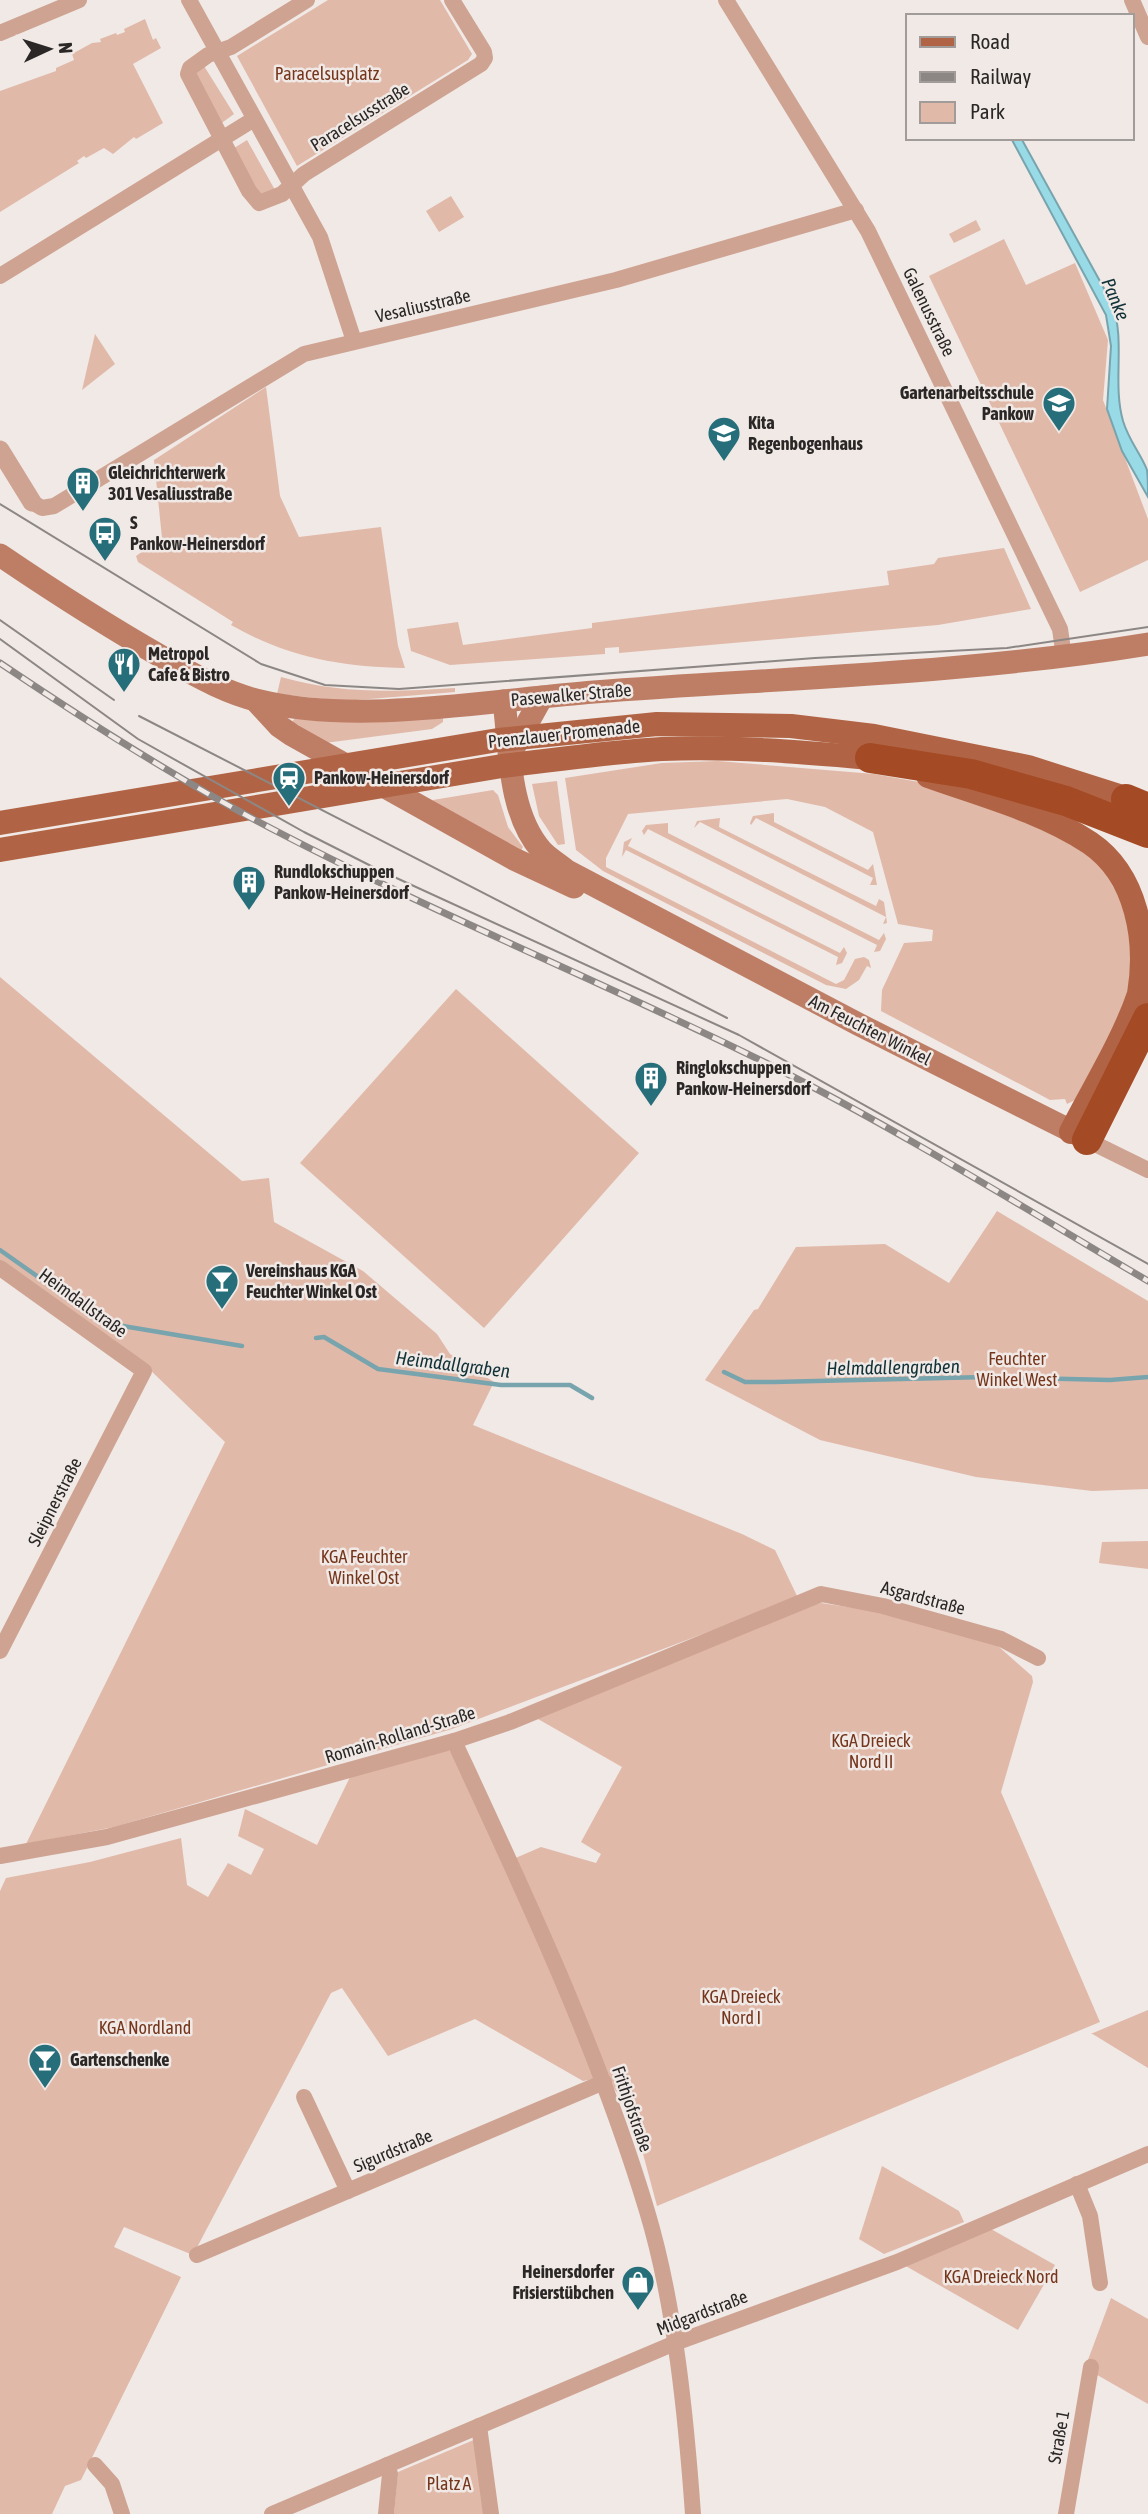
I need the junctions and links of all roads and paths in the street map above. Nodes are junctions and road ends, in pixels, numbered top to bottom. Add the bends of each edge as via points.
1 (79, 0) edge
2 (189, 0) edge
3 (307, 0) edge
4 (452, 0) edge
5 (726, 0) edge
6 (1132, 0) edge
7 (0, 33) edge
8 (1148, 37) edge
9 (218, 52) junction
10 (254, 119) junction
11 (221, 140) junction
12 (290, 186) junction
13 (856, 210) junction
14 (0, 276) edge
15 (354, 341) junction
16 (0, 450) edge
17 (33, 502) joint
18 (0, 555) edge
19 (1148, 644) edge
20 (1064, 657) junction
21 (542, 697) junction
22 (256, 701) junction
23 (504, 701) junction
24 (511, 754) junction
25 (870, 758) junction
26 (1141, 804) edge
27 (0, 823) edge
28 (1148, 833) edge
29 (0, 850) edge
30 (594, 888) junction
31 (1148, 1018) edge
32 (1079, 1136) junction
33 (1148, 1170) edge
34 (0, 1268) edge
35 (144, 1371) joint
36 (796, 1604) joint
37 (0, 1651) edge
38 (1038, 1657) dead end
39 (454, 1741) junction
40 (0, 1856) edge
41 (604, 2082) junction
42 (304, 2097) dead end
43 (1148, 2154) edge
44 (1077, 2184) junction
45 (348, 2191) junction
46 (197, 2255) dead end
47 (1100, 2283) dead end
48 (675, 2343) junction
49 (1091, 2367) dead end
50 (479, 2426) junction
51 (95, 2465) dead end
52 (387, 2465) junction
53 (122, 2514) edge
54 (272, 2514) edge
55 (386, 2514) edge
56 (491, 2514) edge
57 (693, 2514) edge
58 (1066, 2514) edge

1 - 7 street
2 - 9 street
3 - 9 street, Paracelsusstraße
4 - 12 street, Paracelsusstraße via 484,52 484,62
5 - 13 street, Galenusstraße
6 - 8 street
9 - 10 street
9 - 11 street, Paracelsusstraße via 190,68 188,74
10 - 11 street
10 - 12 street
11 - 12 street, Paracelsusstraße via 255,200 267,202
11 - 14 street
12 - 15 street via 320,237
13 - 15 street, Vesaliusstraße via 616,280
13 - 20 street, Galenusstraße via 1060,629
15 - 17 street, Vesaliusstraße via 304,354 76,494 47,508
16 - 17 street
18 - 22 main road, Pasewalker Straße via 96,619 197,676
19 - 20 main road, Pasewalker Straße
20 - 21 main road, Pasewalker Straße
21 - 23 main road, Pasewalker Straße
21 - 24 main road
22 - 23 main road, Pasewalker Straße via 317,711
22 - 30 main road, Am Feuchten Winkel via 279,726 333,759 569,887
23 - 24 main road, Am Feuchten Winkel
24 - 30 main road, Am Feuchten Winkel via 522,816 541,851
25 - 28 highway via 971,774 1066,801
25 - 29 main road, Prenzlauer Promenade via 727,748 581,757 436,776
25 - 32 main road, Prenzlauer Promenade via 1059,825 1092,844 1126,883 1143,922 1143,979
26 - 27 main road, Prenzlauer Promenade via 973,753 791,726 657,724 403,755
30 - 32 main road, Am Feuchten Winkel
31 - 32 highway
32 - 33 street, Am Feuchten Winkel
34 - 35 street, Heimdallstraße
35 - 37 street, Sleipnerstraße
36 - 38 street, Asgardstraße via 821,1594 883,1606 1001,1639
36 - 39 street, Romain-Rolland-Straße
39 - 40 street, Romain-Rolland-Straße via 107,1837
39 - 41 street, Frithjofstraße
41 - 45 street, Sigurdstraße
41 - 48 street, Frithjofstraße via 648,2213
42 - 45 street
43 - 44 street, Midgardstraße
44 - 47 street via 1090,2216
44 - 48 street, Midgardstraße via 897,2262
45 - 46 street, Sigurdstraße
48 - 50 street, Midgardstraße
48 - 57 street, Frithjofstraße
49 - 58 street, Straße 1
50 - 52 street, Midgardstraße
50 - 56 street
51 - 53 street via 111,2484
52 - 54 street, Midgardstraße
52 - 55 street

